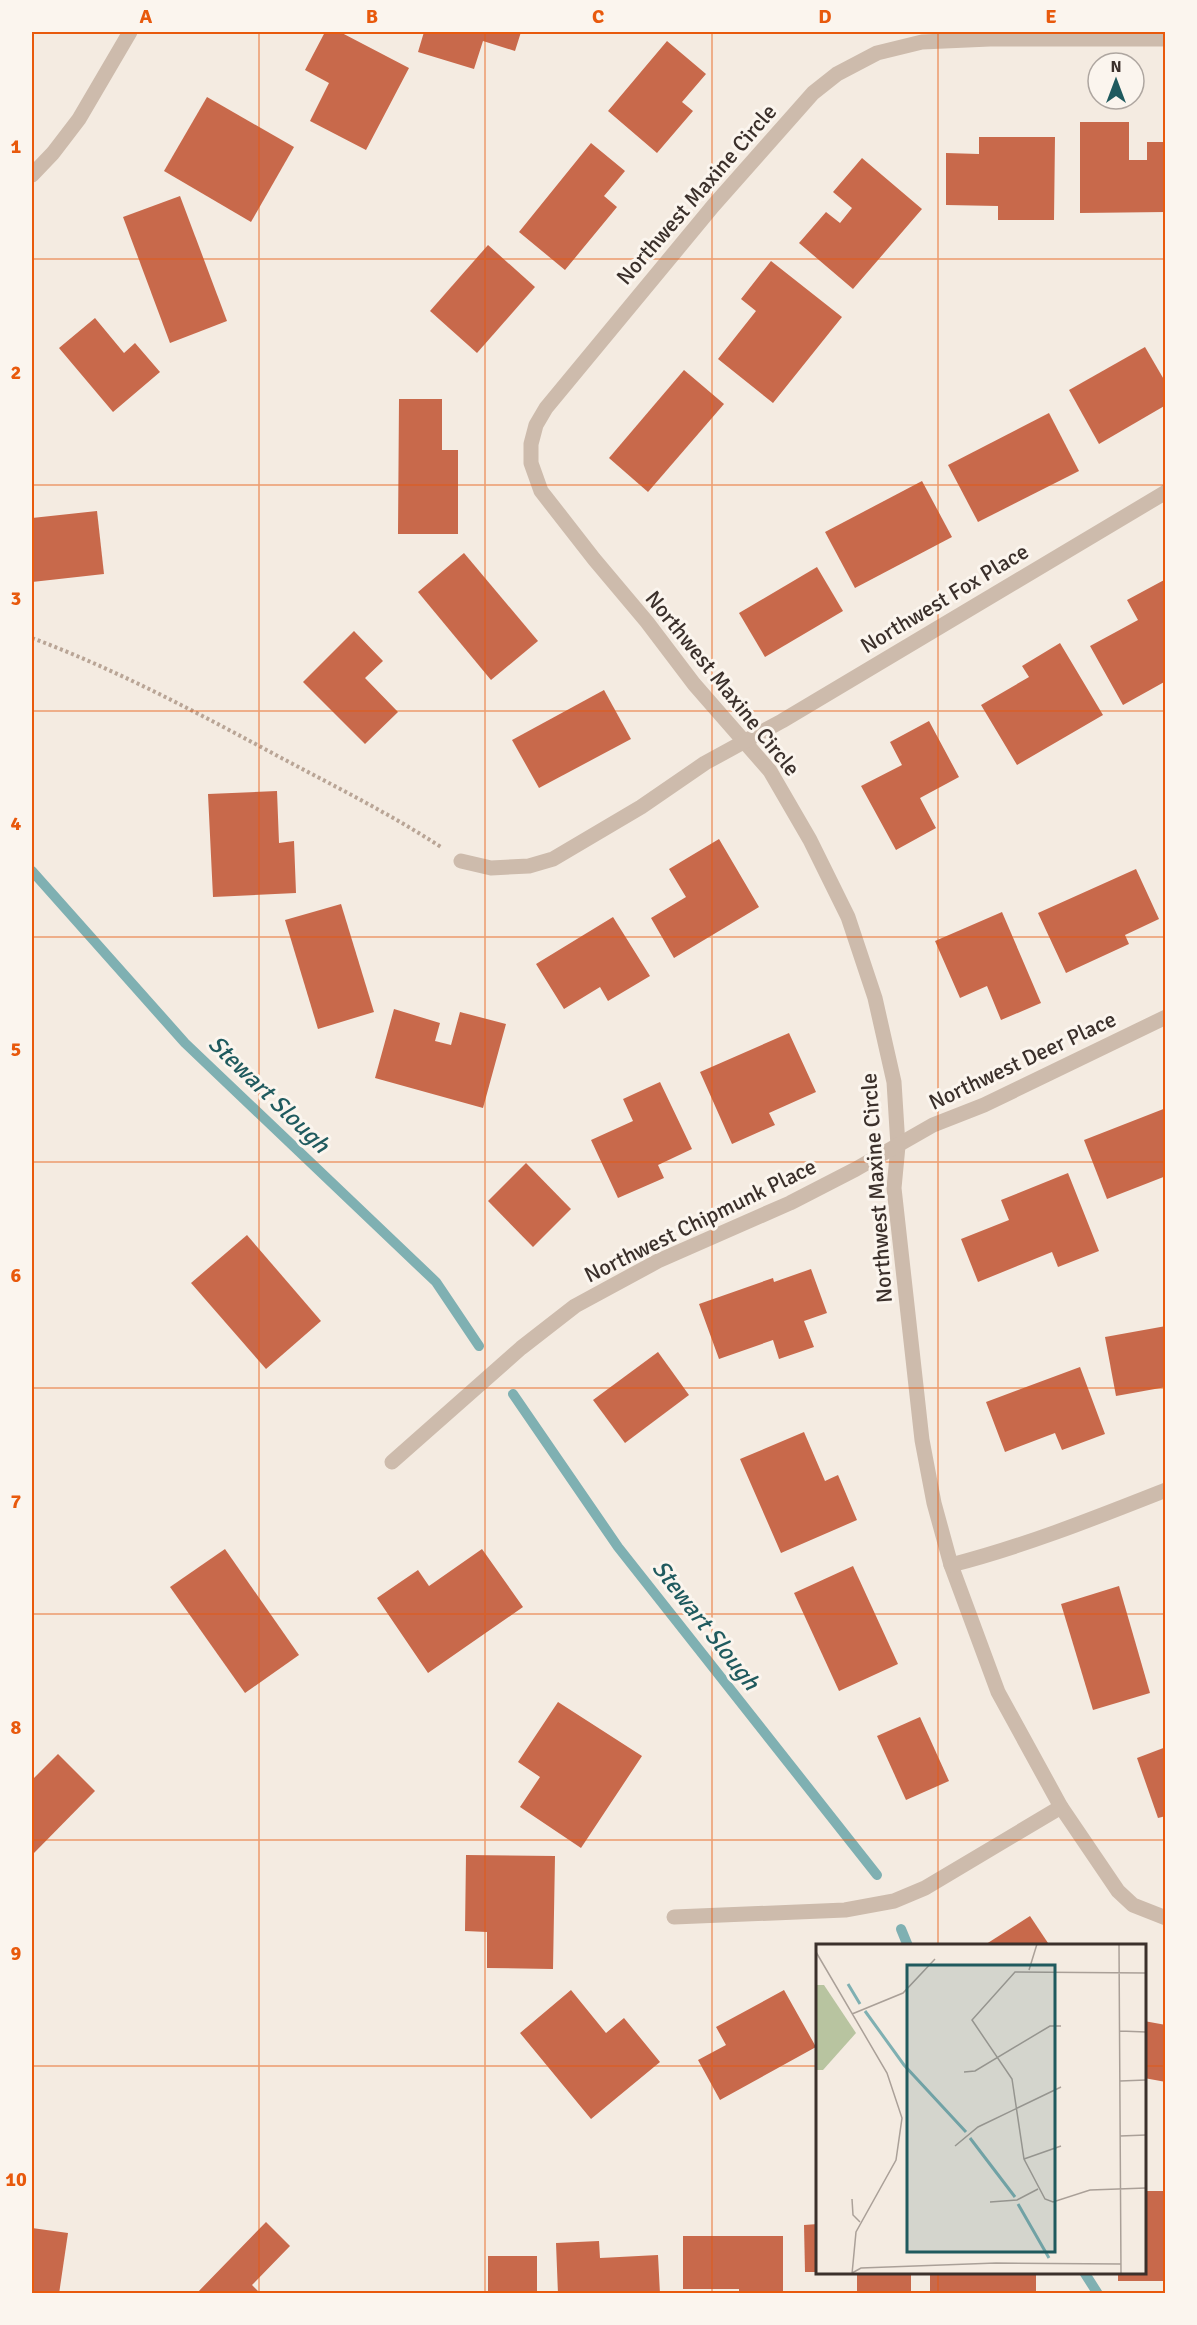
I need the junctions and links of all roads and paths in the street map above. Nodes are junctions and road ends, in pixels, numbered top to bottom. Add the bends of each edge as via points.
1 (130, 32) edge
2 (990, 35) edge
3 (1166, 39) edge
4 (32, 175) edge
5 (1166, 492) edge
6 (32, 638) edge
7 (744, 741) junction
8 (461, 861) joint
9 (1166, 1017) edge
10 (898, 1146) junction
11 (392, 1462) dead end
12 (1166, 1490) edge
13 (951, 1565) junction
14 (1061, 1808) junction
15 (674, 1917) dead end
16 (1166, 1918) edge

1 - 4 street via 79,119
2 - 3 street, Northwest Maxine Circle
2 - 7 street, Northwest Maxine Circle via 922,42 878,53 837,74 813,93 713,206 536,425 531,464 541,491
5 - 7 street, Northwest Fox Place
6 - 8 path via 70,652 216,723 402,822
7 - 8 street, Northwest Fox Place via 553,859 529,866 491,868
7 - 10 street, Northwest Maxine Circle via 770,771 848,917 875,998 892,1071
9 - 10 street, Northwest Deer Place via 984,1105 933,1125
10 - 11 street, Northwest Chipmunk Place via 790,1203 658,1261 575,1306 521,1348
10 - 13 street, Northwest Maxine Circle via 894,1188 922,1440
12 - 13 street via 1060,1532
13 - 14 street, Northwest Maxine Circle via 998,1692
14 - 15 street via 925,1888 894,1901 845,1910
14 - 16 street, Northwest Maxine Circle via 1118,1891 1133,1905

